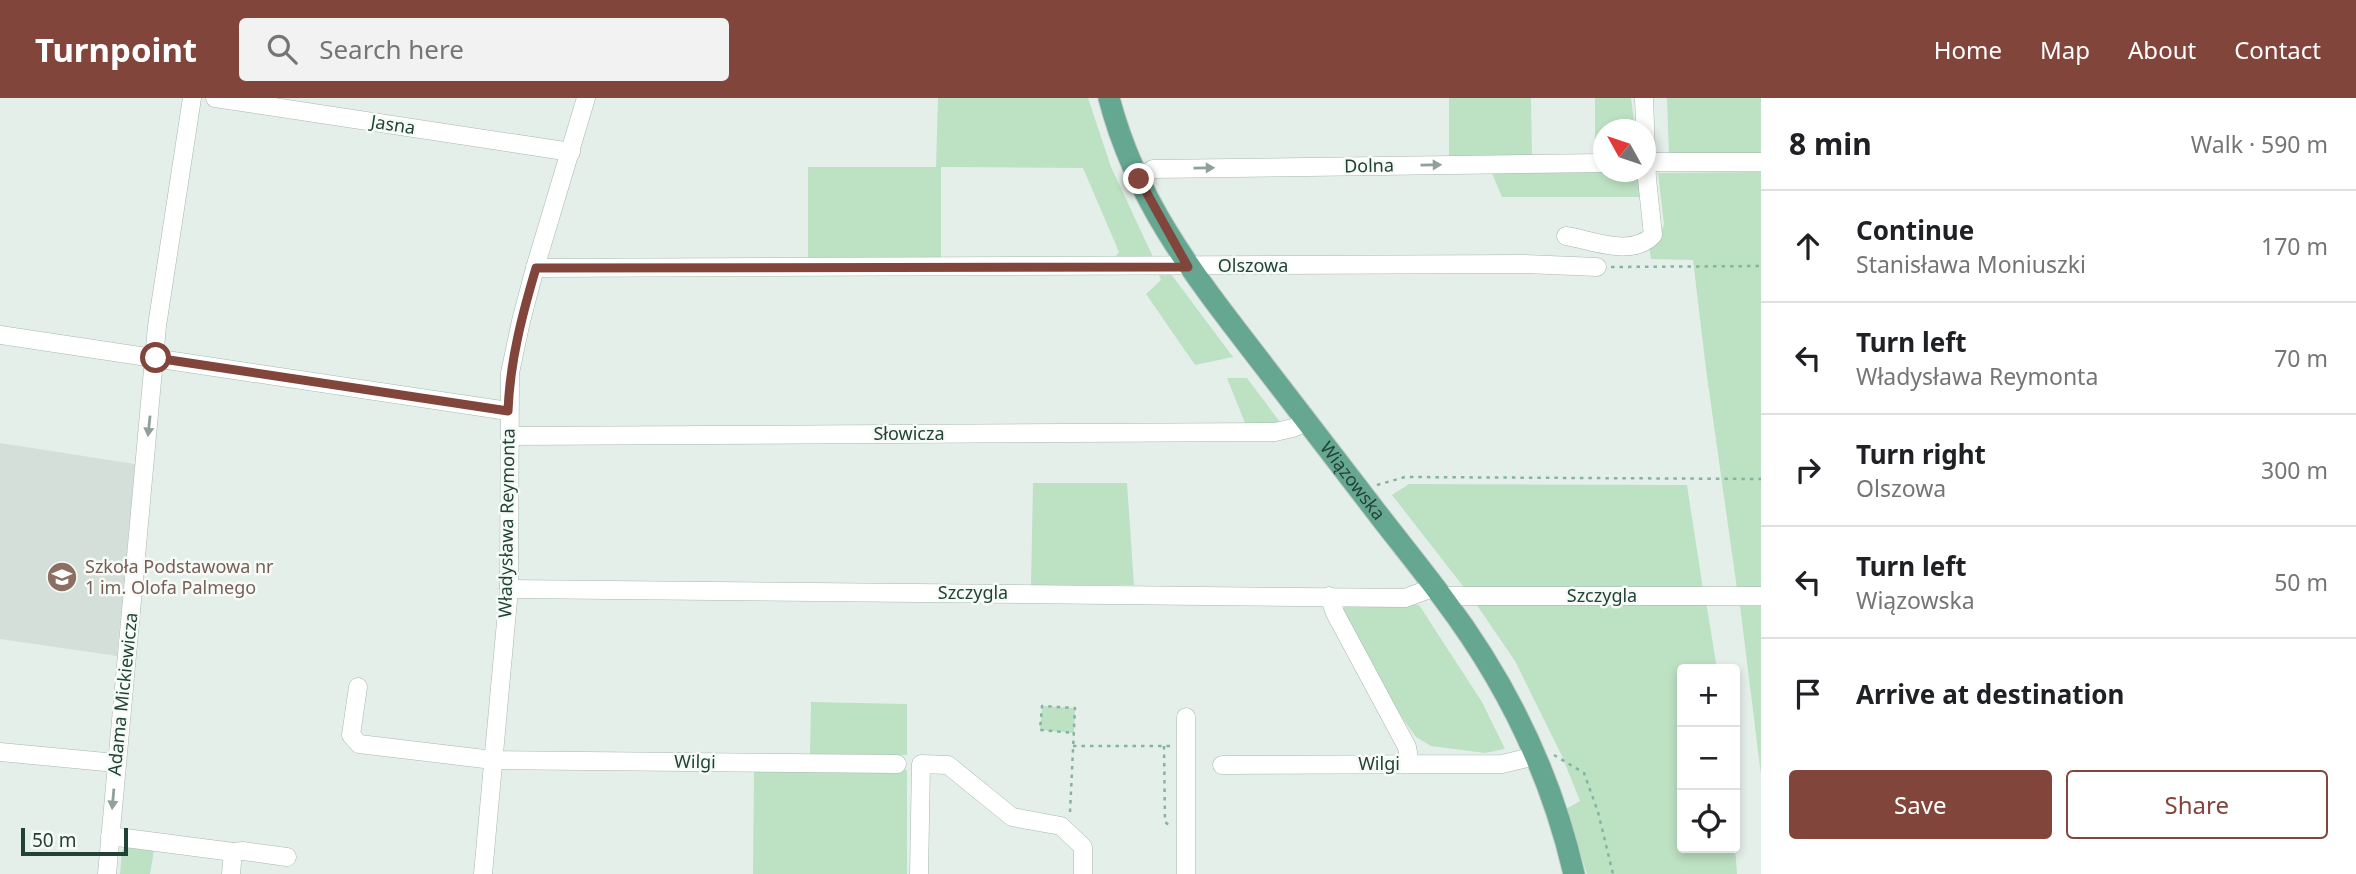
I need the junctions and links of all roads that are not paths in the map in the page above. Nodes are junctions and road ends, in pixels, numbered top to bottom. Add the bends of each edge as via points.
1 (192, 98) edge
2 (215, 98) edge
3 (586, 98) edge
4 (1109, 98) edge
5 (1644, 98) edge
6 (1645, 119) edge
7 (570, 152) junction
8 (1656, 162) edge
9 (1761, 162) edge
10 (1593, 163) edge
11 (1139, 179) junction
12 (1647, 182) edge
13 (1566, 236) dead end
14 (1188, 267) junction
15 (1597, 267) road end
16 (536, 268) junction
17 (0, 335) edge
18 (156, 358) junction
19 (508, 411) junction
20 (1307, 421) junction
21 (510, 436) junction
22 (509, 589) junction
23 (1439, 592) junction
24 (1329, 596) junction
25 (1761, 596) edge
26 (358, 687) dead end
27 (1185, 717) dead end
28 (0, 752) edge
29 (1536, 756) junction
30 (493, 760) junction
31 (116, 763) junction
32 (897, 764) dead end
33 (1410, 764) junction
34 (1222, 765) dead end
35 (110, 836) junction
36 (233, 852) junction
37 (287, 857) dead end
38 (107, 874) edge
39 (231, 874) edge
40 (483, 874) edge
41 (919, 874) edge
42 (1083, 874) edge
43 (1186, 874) edge
44 (1574, 874) edge

1 - 18 street, Adama Mickiewicza
2 - 7 street, Jasna
3 - 7 street, Władysława Reymonta
4 - 11 main road, Wiązowska
5 - 6 street
7 - 16 street, Władysława Reymonta
8 - 9 street
11 -> 10 street, Dolna via 1153,169
11 - 14 main road, Wiązowska
12 - 13 street via 1654,231 1645,244 1603,244
14 - 15 street, Olszowa
14 - 16 street, Olszowa
14 - 20 main road, Wiązowska
16 - 19 street, Władysława Reymonta via 510,373
17 - 18 street
18 - 19 street
18 -> 31 street, Adama Mickiewicza
19 - 21 street, Władysława Reymonta
20 - 21 street, Słowicza via 1275,432
20 - 23 main road, Wiązowska
21 - 22 street, Władysława Reymonta
22 - 24 street, Szczygla
22 - 30 street, Władysława Reymonta
23 - 24 street, Szczygla via 1405,598
23 - 25 street, Szczygla
23 - 29 main road, Wiązowska via 1498,681
24 - 33 street via 1407,747
26 - 30 street, Wilgi via 351,735 359,744
27 - 43 street
28 - 31 street
29 - 33 street, Wilgi via 1502,764
29 - 44 main road, Wiązowska
30 - 32 street, Wilgi
30 - 40 street, Władysława Reymonta
31 -> 35 street, Adama Mickiewicza
33 - 34 street, Wilgi
35 - 36 street
35 - 38 street, Adama Mickiewicza
36 - 37 street
36 - 39 street
41 - 42 street via 921,764 948,765 1012,817 1061,826 1083,847

